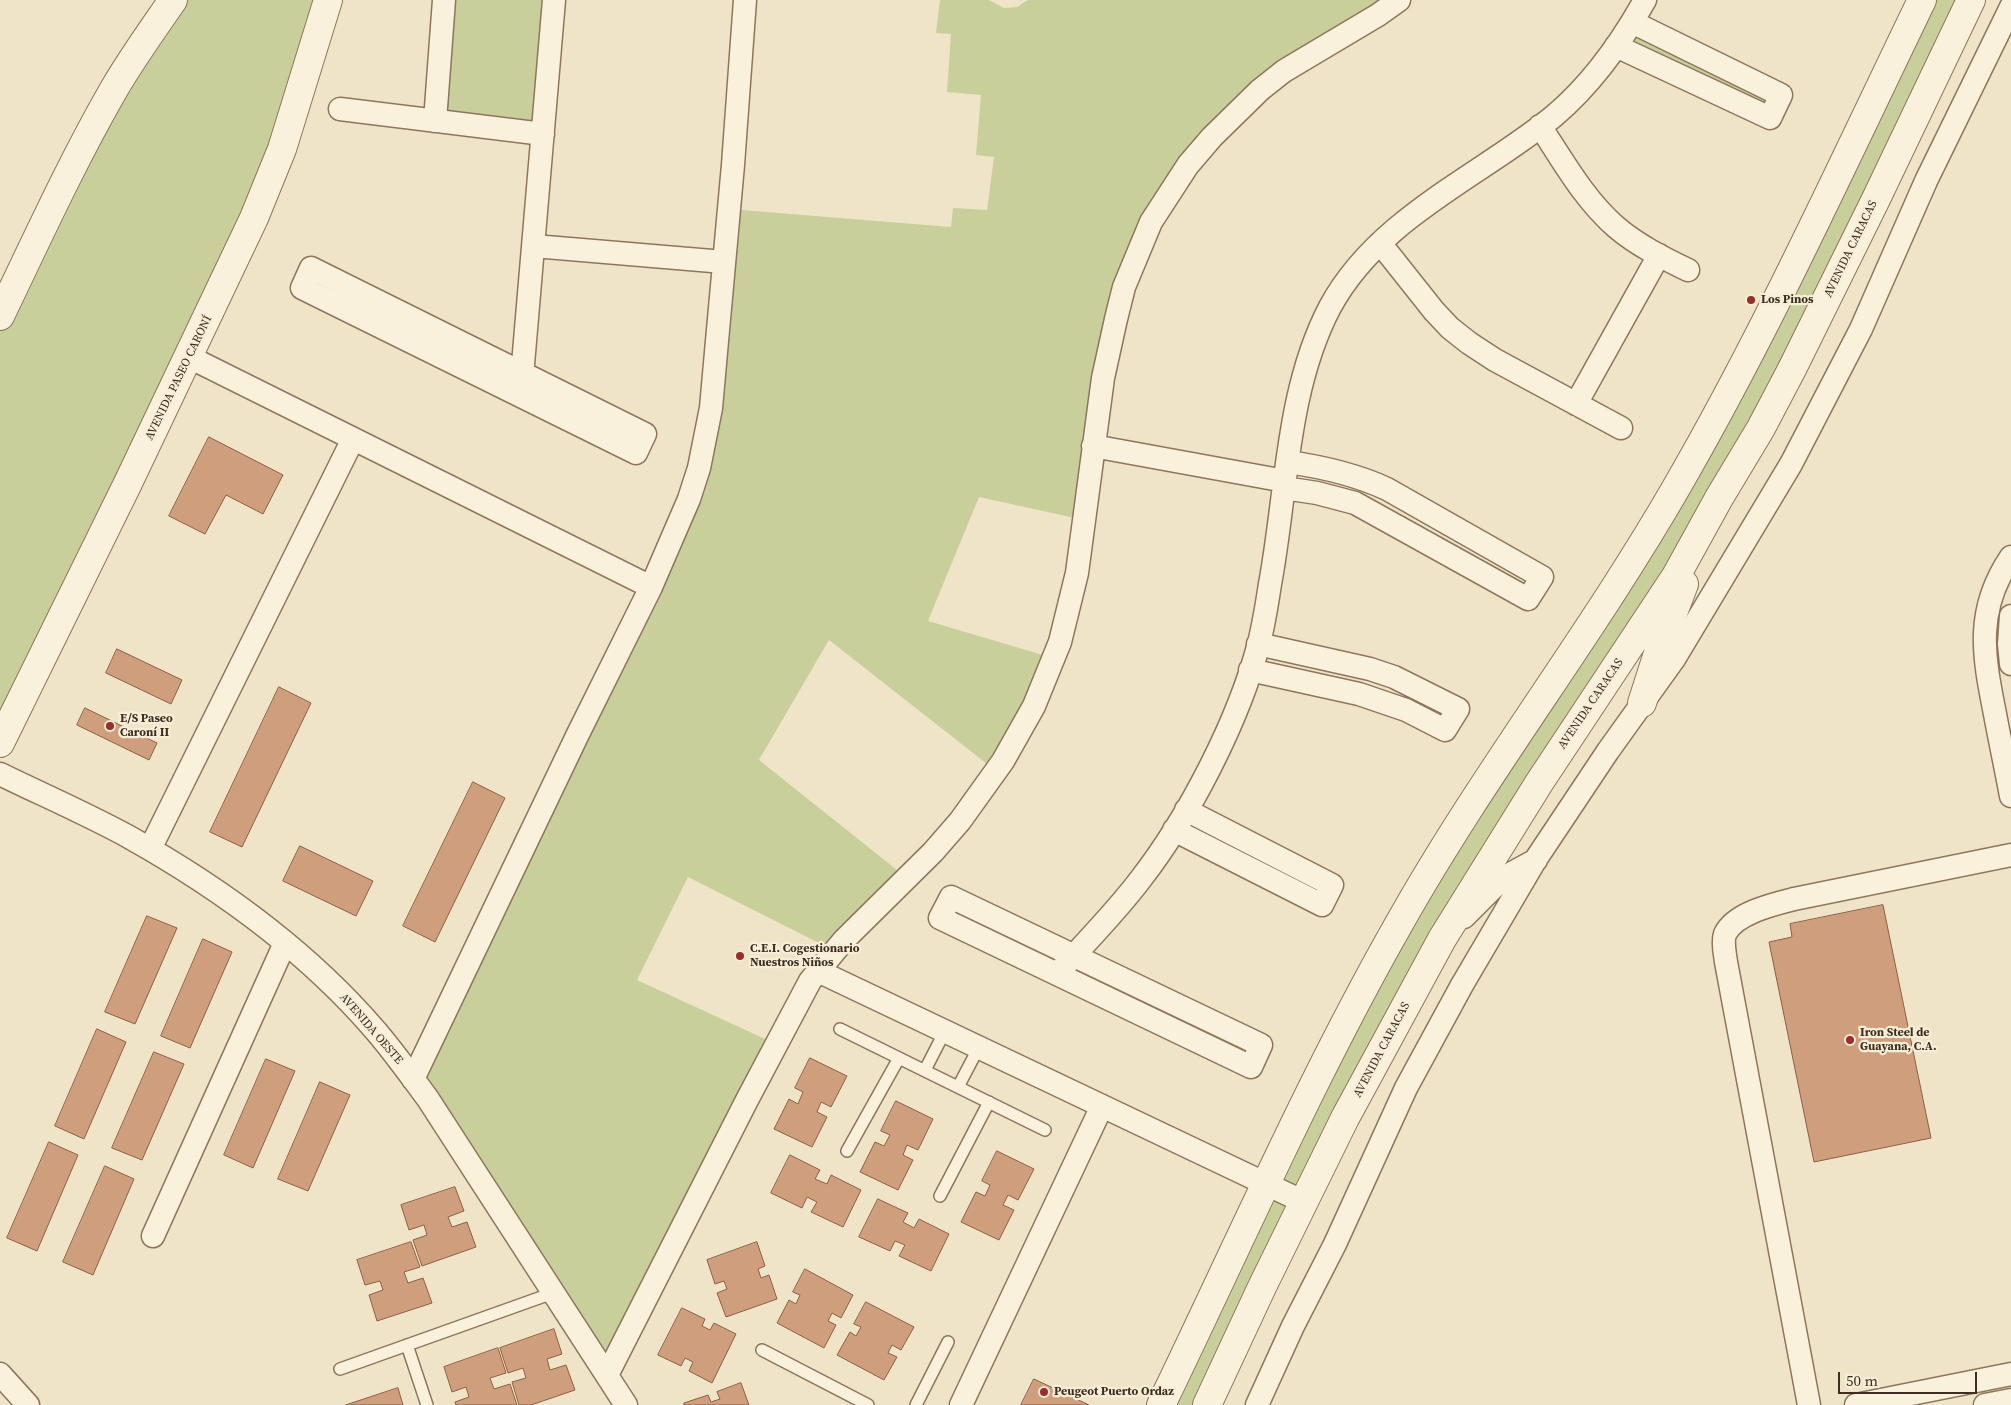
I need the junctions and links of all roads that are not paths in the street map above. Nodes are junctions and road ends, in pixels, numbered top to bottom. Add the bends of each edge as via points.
1 (173, 0) edge
2 (328, 0) edge
3 (444, 0) edge
4 (554, 0) edge
5 (745, 0) edge
6 (1399, 0) edge
7 (1645, 0) edge
8 (1922, 0) edge
9 (1971, 0) edge
10 (2011, 6) edge
11 (1632, 22) junction
12 (1616, 46) junction
13 (340, 109) dead end
14 (435, 121) junction
15 (1540, 126) junction
16 (543, 134) junction
17 (1380, 243) junction
18 (534, 246) junction
19 (1659, 255) junction
20 (724, 262) junction
21 (1688, 270) dead end
22 (0, 316) edge
23 (189, 357) junction
24 (522, 384) junction
25 (1576, 404) junction
26 (1621, 428) dead end
27 (353, 439) junction
28 (1093, 446) junction
29 (1286, 477) junction
30 (1713, 510) junction
31 (2011, 556) edge
32 (651, 587) junction
33 (2011, 616) edge
34 (1258, 644) junction
35 (2011, 664) edge
36 (1250, 670) junction
37 (1642, 703) junction
38 (0, 744) edge
39 (0, 774) edge
40 (2011, 796) edge
41 (1186, 810) junction
42 (1174, 830) junction
43 (150, 849) junction
44 (2011, 856) edge
45 (1536, 859) junction
46 (1442, 939) junction
47 (285, 943) junction
48 (1073, 956) junction
49 (818, 971) junction
50 (1057, 974) junction
51 (840, 1029) dead end
52 (944, 1031) junction
53 (979, 1047) junction
54 (899, 1058) junction
55 (924, 1070) junction
56 (413, 1079) junction
57 (958, 1087) junction
58 (989, 1102) junction
59 (1102, 1106) junction
60 (1045, 1130) dead end
61 (847, 1150) dead end
62 (1266, 1184) junction
63 (940, 1196) dead end
64 (1304, 1202) junction
65 (153, 1236) dead end
66 (554, 1293) junction
67 (948, 1342) dead end
68 (407, 1345) junction
69 (762, 1350) dead end
70 (340, 1369) dead end
71 (0, 1374) edge
72 (2011, 1374) edge
73 (607, 1375) junction
74 (1978, 1381) junction
75 (2011, 1400) edge
76 (28, 1405) edge
77 (427, 1405) edge
78 (626, 1405) edge
79 (868, 1405) edge
80 (916, 1405) edge
81 (961, 1405) edge
82 (1161, 1405) edge
83 (1207, 1405) edge
84 (1257, 1405) edge
85 (1809, 1405) edge
86 (1856, 1405) edge
87 (1984, 1405) edge

1 - 22 street via 112,94 74,163
2 - 23 street, AVENIDA PASEO CARONÍ via 269,183
3 - 14 street
4 - 16 street
5 - 20 street
6 - 28 street via 1284,71 1260,90 1212,137 1169,192 1151,222 1124,287 1103,378
7 - 11 street
8 - 62 street via 1719,412 1635,555 1425,878 1372,972
9 - 30 street, AVENIDA CARACAS via 1792,369
10 - 37 street via 1926,181 1861,329 1791,464 1674,660
11 - 12 street
11 - 12 street via 1780,95 1770,118
12 - 15 street via 1575,97
13 - 14 street
14 - 16 street
15 - 17 street via 1422,208
15 - 19 street via 1602,214 1623,233
16 - 18 street
17 - 25 street via 1450,328 1495,360
17 - 29 street via 1346,282 1317,337 1304,376
18 - 20 street
18 - 24 street
19 - 21 street
19 - 25 street
20 - 32 street via 705,442 689,499
23 - 27 street
23 - 38 street, AVENIDA PASEO CARONÍ
24 - 24 street via 636,453 645,434
24 - 24 street via 311,268 302,288
25 - 26 street
27 - 32 street
27 - 43 street
28 - 29 street
28 - 49 street via 1069,611 1048,672 1018,737 960,821
29 - 29 street via 1355,503 1528,599 1542,577 1369,481 1331,469
29 - 34 street via 1271,582
30 - 37 street
30 - 46 street, AVENIDA CARACAS via 1676,576 1534,791
31 - 40 street via 1986,614 1984,648
32 - 56 street
33 - 35 street
34 - 36 street
34 - 36 street via 1370,669 1394,677 1458,709 1445,730 1406,710 1359,694
36 - 41 street via 1224,735
37 - 45 street
39 - 43 street, AVENIDA OESTE
41 - 42 street
41 - 42 street via 1332,885 1322,905
42 - 48 street via 1140,881
43 - 47 street, AVENIDA OESTE via 225,897
44 - 85 street via 1771,905 1747,915 1725,934 1726,962
45 - 46 street via 1503,878
45 - 84 street via 1406,1088
46 - 64 street, AVENIDA CARACAS
47 - 56 street, AVENIDA OESTE via 350,1003
47 - 65 street
48 - 50 street
48 - 50 street via 951,897 940,918
48 - 50 street via 1262,1045 1251,1067
49 - 52 street
49 - 73 street via 747,1100
51 - 54 lane
52 - 53 street
52 - 55 lane
53 - 57 lane
53 - 59 street
54 - 55 lane
54 - 61 lane
55 - 57 lane
56 - 66 street, AVENIDA OESTE
57 - 58 lane
58 - 60 lane
58 - 63 lane
59 - 62 street
59 - 81 street
62 - 64 street
62 - 82 street
64 - 83 street, AVENIDA CARACAS
66 - 68 lane
66 - 73 street, AVENIDA OESTE
67 - 80 lane
68 - 70 lane
68 - 77 lane
69 - 79 lane
71 - 76 street
72 - 74 street
73 - 78 street, AVENIDA OESTE
74 - 86 street
74 - 87 street
75 - 87 street

